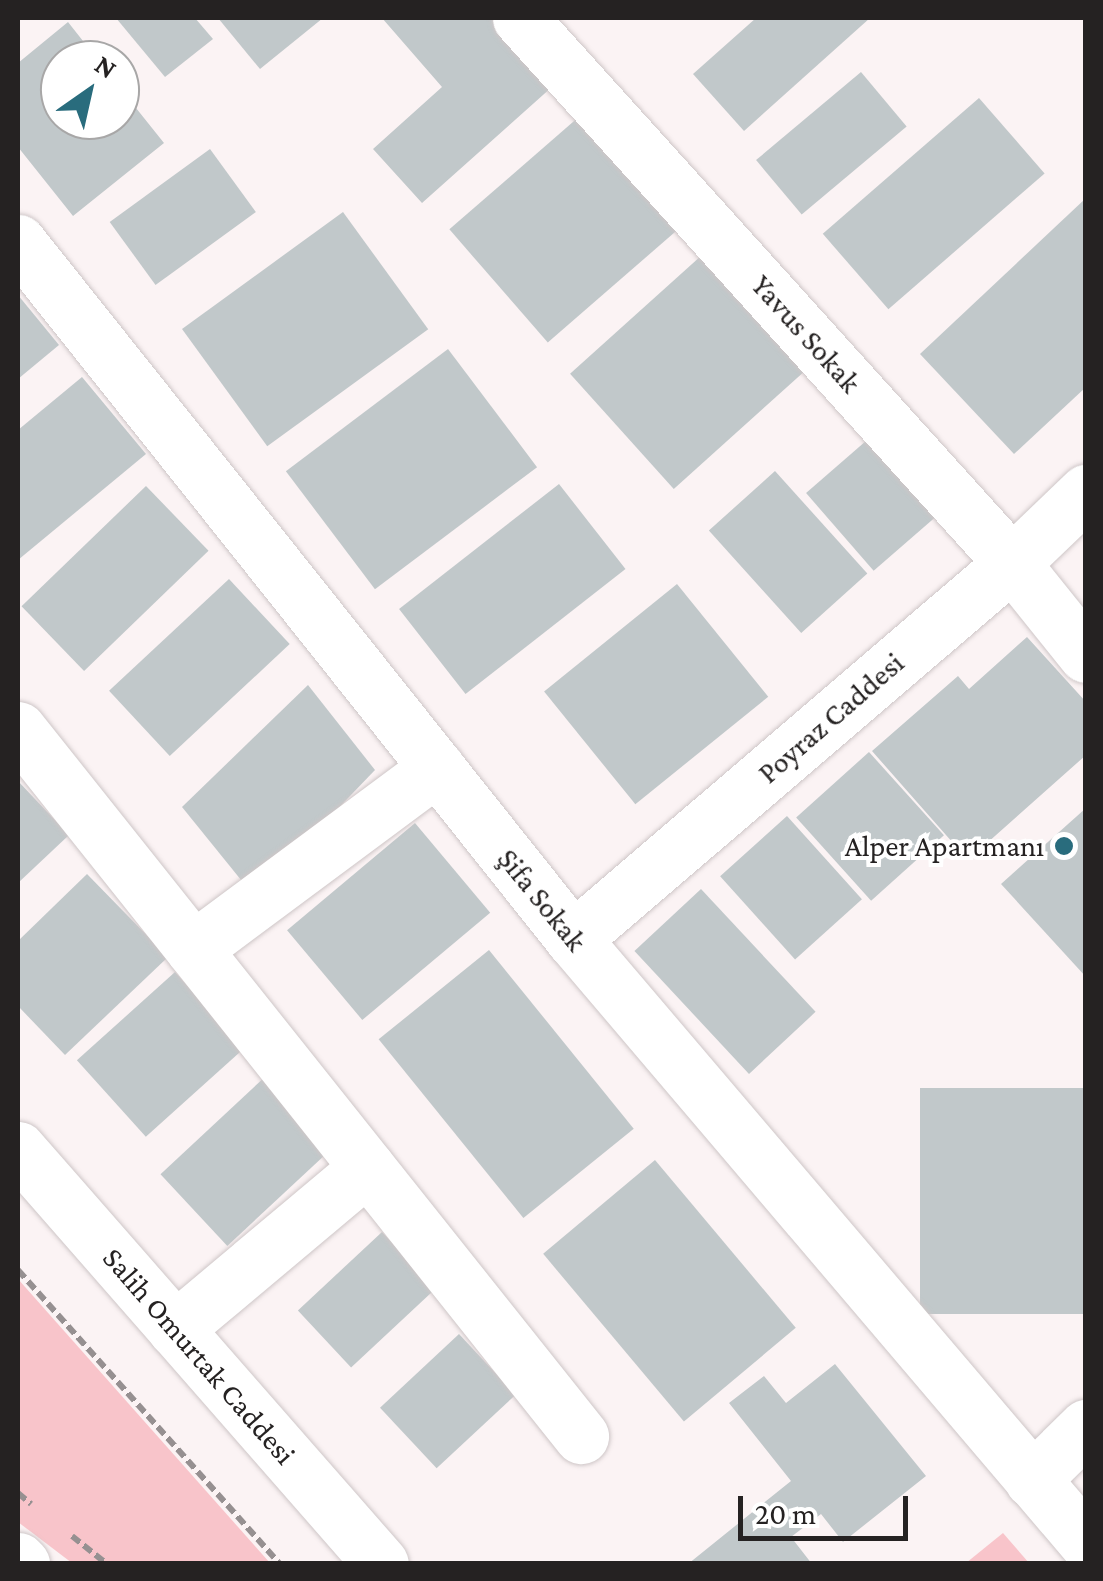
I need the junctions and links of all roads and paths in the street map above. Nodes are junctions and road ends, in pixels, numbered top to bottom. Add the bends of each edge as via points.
1 (520, 18) edge
2 (18, 242) edge
3 (1086, 492) edge
4 (1012, 563) junction
5 (1086, 655) edge
6 (18, 729) edge
7 (437, 768) junction
8 (573, 938) junction
9 (193, 949) junction
10 (18, 1149) edge
11 (367, 1168) junction
12 (18, 1270) edge
13 (175, 1328) junction
14 (1086, 1426) edge
15 (581, 1436) dead end
16 (1032, 1480) junction
17 (1086, 1542) edge
18 (280, 1564) edge
19 (381, 1564) edge

1 - 4 street, Yavus Sokak
2 - 7 street, Şifa Sokak
3 - 4 street, Poyraz Caddesi
4 - 5 street, Yavus Sokak
4 - 8 street, Poyraz Caddesi
6 - 9 street
7 - 8 street, Şifa Sokak
7 - 9 street
8 - 16 street, Şifa Sokak
9 - 11 street
10 - 13 street, Salih Omurtak Caddesi
11 - 13 street
11 - 15 street
12 - 18 path
13 - 19 street, Salih Omurtak Caddesi
14 - 16 street
16 - 17 street, Şifa Sokak

